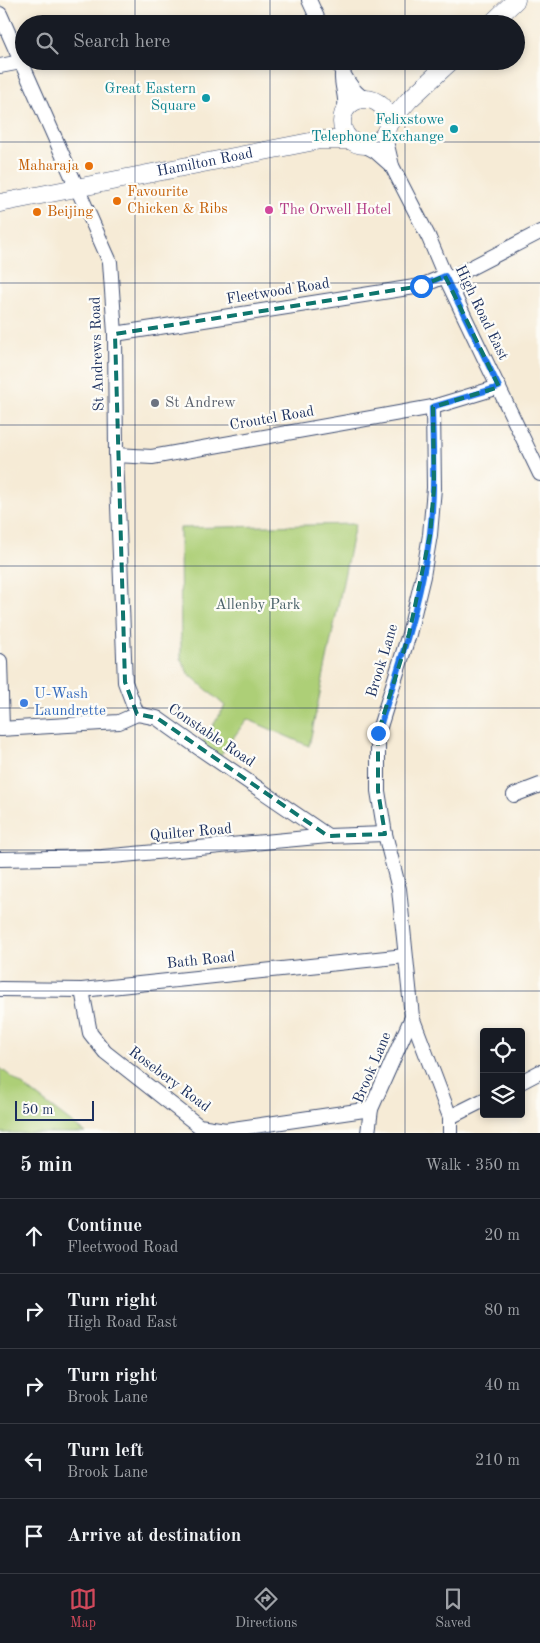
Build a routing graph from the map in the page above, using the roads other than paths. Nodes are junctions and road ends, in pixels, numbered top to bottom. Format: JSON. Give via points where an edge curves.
{"nodes":[{"id":1,"x":309,"y":0,"type":"edge"},
{"id":2,"x":516,"y":0,"type":"edge"},
{"id":3,"x":0,"y":14,"type":"edge"},
{"id":4,"x":316,"y":15,"type":"edge"},
{"id":5,"x":500,"y":15,"type":"edge"},
{"id":6,"x":15,"y":48,"type":"edge"},
{"id":7,"x":15,"y":63,"type":"edge"},
{"id":8,"x":0,"y":66,"type":"edge"},
{"id":9,"x":25,"y":70,"type":"edge"},
{"id":10,"x":340,"y":70,"type":"edge"},
{"id":11,"x":342,"y":70,"type":"edge"},
{"id":12,"x":441,"y":70,"type":"edge"},
{"id":13,"x":409,"y":100,"type":"junction"},
{"id":14,"x":371,"y":101,"type":"junction"},
{"id":15,"x":343,"y":114,"type":"junction"},
{"id":16,"x":387,"y":128,"type":"junction"},
{"id":17,"x":320,"y":140,"type":"junction"},
{"id":18,"x":357,"y":143,"type":"junction"},
{"id":19,"x":392,"y":166,"type":"junction"},
{"id":20,"x":78,"y":188,"type":"junction"},
{"id":21,"x":0,"y":203,"type":"edge"},
{"id":22,"x":540,"y":232,"type":"edge"},
{"id":23,"x":446,"y":278,"type":"junction"},
{"id":24,"x":115,"y":334,"type":"junction"},
{"id":25,"x":499,"y":387,"type":"junction"},
{"id":26,"x":432,"y":407,"type":"junction"},
{"id":27,"x":116,"y":455,"type":"junction"},
{"id":28,"x":540,"y":474,"type":"edge"},
{"id":29,"x":0,"y":661,"type":"edge"},
{"id":30,"x":137,"y":714,"type":"junction"},
{"id":31,"x":1,"y":729,"type":"edge"},
{"id":32,"x":540,"y":785,"type":"edge"},
{"id":33,"x":514,"y":795,"type":"dead end"},
{"id":34,"x":385,"y":834,"type":"junction"},
{"id":35,"x":328,"y":836,"type":"junction"},
{"id":36,"x":0,"y":859,"type":"edge"},
{"id":37,"x":405,"y":956,"type":"junction"},
{"id":38,"x":0,"y":989,"type":"edge"},
{"id":39,"x":82,"y":990,"type":"junction"},
{"id":40,"x":412,"y":1018,"type":"junction"},
{"id":41,"x":540,"y":1072,"type":"edge"},
{"id":42,"x":525,"y":1080,"type":"edge"},
{"id":43,"x":480,"y":1102,"type":"edge"},
{"id":44,"x":371,"y":1109,"type":"junction"},
{"id":45,"x":450,"y":1117,"type":"junction"},
{"id":46,"x":368,"y":1133,"type":"edge"},
{"id":47,"x":450,"y":1133,"type":"edge"}],
"edges":[{"from":1,"to":4,"type":"street"},
{"from":2,"to":5,"type":"main road"},
{"from":3,"to":6,"type":"street","name":"St Andrews Road"},
{"from":7,"to":8,"type":"street"},
{"from":9,"to":20,"type":"street","name":"St Andrews Road"},
{"from":10,"to":15,"type":"street","via":[[346,99]]},
{"from":11,"to":14,"type":"street","via":[[357,93]]},
{"from":12,"to":13,"type":"main road"},
{"from":13,"to":14,"type":"main road","via":[[389,104]]},
{"from":13,"to":16,"type":"main road"},
{"from":14,"to":15,"type":"main road","via":[[354,101]]},
{"from":14,"to":16,"type":"main road","via":[[387,113]]},
{"from":15,"to":17,"type":"main road"},
{"from":15,"to":18,"type":"main road","via":[[344,134]]},
{"from":16,"to":18,"type":"main road","via":[[378,141]]},
{"from":16,"to":19,"type":"street","name":"High Road East","via":[[386,141]]},
{"from":17,"to":18,"type":"main road","name":"Hamilton Road"},
{"from":17,"to":20,"type":"main road","name":"Hamilton Road"},
{"from":18,"to":19,"type":"street","name":"High Road East","via":[[375,151]]},
{"from":19,"to":23,"type":"street","name":"High Road East"},
{"from":20,"to":21,"type":"main road","name":"Hamilton Road"},
{"from":20,"to":24,"type":"street","name":"St Andrews Road","via":[[110,262]]},
{"from":22,"to":23,"type":"street","name":"Fleetwood Road"},
{"from":23,"to":24,"type":"street","name":"Fleetwood Road","via":[[421,286]]},
{"from":23,"to":25,"type":"street","name":"High Road East"},
{"from":24,"to":27,"type":"street","name":"St Andrews Road"},
{"from":25,"to":26,"type":"street"},
{"from":25,"to":28,"type":"street","name":"High Road East"},
{"from":26,"to":27,"type":"street","name":"Croutel Road","via":[[152,457]]},
{"from":26,"to":34,"type":"street","name":"Brook Lane","via":[[434,488],[430,535],[409,634],[378,733],[378,791]]},
{"from":27,"to":30,"type":"street","name":"St Andrews Road","via":[[125,682]]},
{"from":29,"to":31,"type":"street"},
{"from":30,"to":31,"type":"street","via":[[119,722]]},
{"from":30,"to":35,"type":"street","name":"Constable Road","via":[[157,718]]},
{"from":32,"to":33,"type":"street"},
{"from":34,"to":35,"type":"street","name":"Quilter Road"},
{"from":34,"to":37,"type":"street","name":"Brook Lane","via":[[400,889]]},
{"from":35,"to":36,"type":"street","name":"Quilter Road","via":[[102,858]]},
{"from":37,"to":39,"type":"street","name":"Bath Road"},
{"from":37,"to":40,"type":"street","name":"Brook Lane"},
{"from":38,"to":39,"type":"street","name":"Bath Road"},
{"from":39,"to":44,"type":"street","name":"Rosebery Road","via":[[90,1034],[105,1052],[199,1126],[226,1130]]},
{"from":40,"to":44,"type":"street","name":"Brook Lane"},
{"from":40,"to":45,"type":"street"},
{"from":41,"to":42,"type":"street"},
{"from":43,"to":45,"type":"street"},
{"from":44,"to":46,"type":"street","name":"Brook Lane"},
{"from":45,"to":47,"type":"street"}]}
